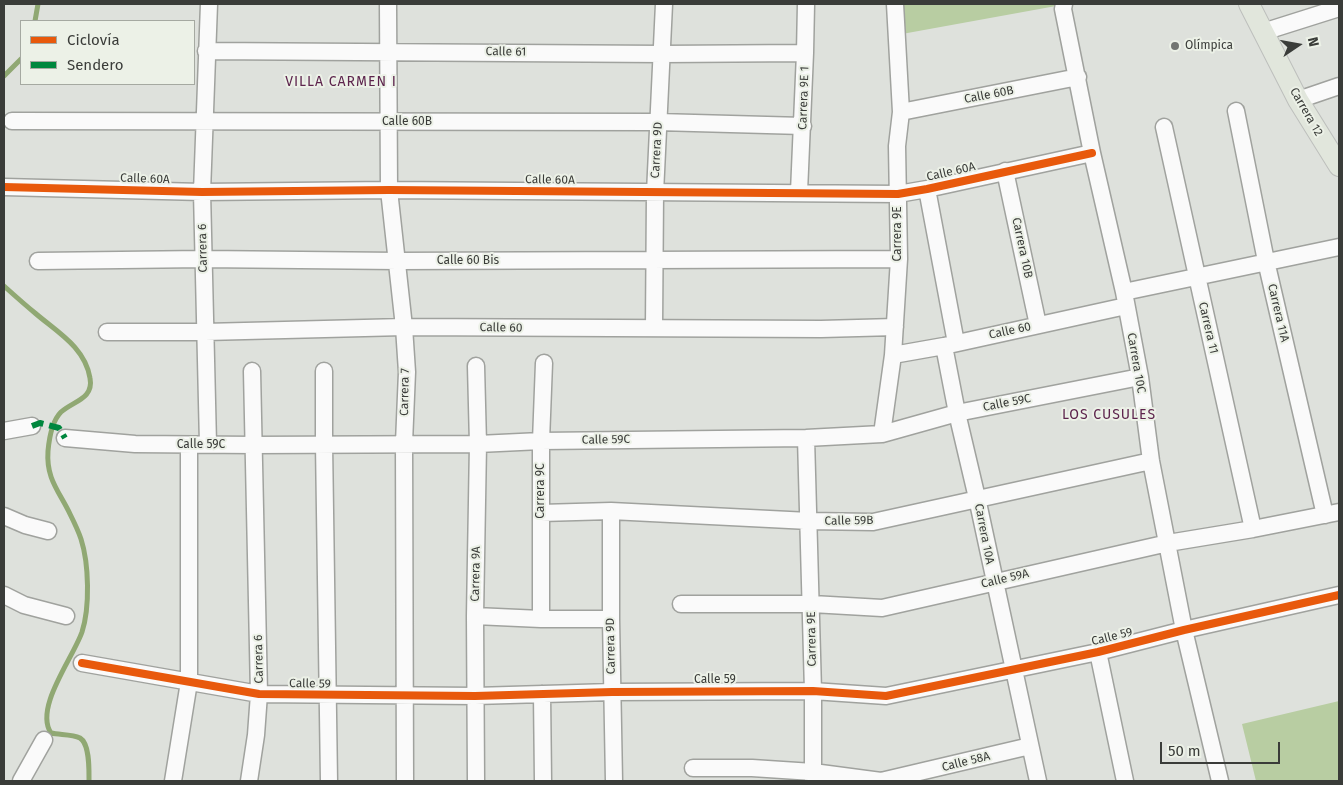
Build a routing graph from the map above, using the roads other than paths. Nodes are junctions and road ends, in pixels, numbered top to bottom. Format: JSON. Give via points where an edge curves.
{"nodes":[{"id":1,"x":209,"y":4,"type":"edge"},
{"id":2,"x":388,"y":4,"type":"edge"},
{"id":3,"x":664,"y":4,"type":"edge"},
{"id":4,"x":806,"y":4,"type":"edge"},
{"id":5,"x":895,"y":4,"type":"edge"},
{"id":6,"x":1064,"y":4,"type":"edge"},
{"id":7,"x":1249,"y":4,"type":"edge"},
{"id":8,"x":1339,"y":8,"type":"edge"},
{"id":9,"x":1263,"y":32,"type":"junction"},
{"id":10,"x":206,"y":51,"type":"junction"},
{"id":11,"x":388,"y":51,"type":"junction"},
{"id":12,"x":805,"y":53,"type":"junction"},
{"id":13,"x":663,"y":54,"type":"junction"},
{"id":14,"x":1078,"y":77,"type":"junction"},
{"id":15,"x":1339,"y":86,"type":"edge"},
{"id":16,"x":1298,"y":100,"type":"junction"},
{"id":17,"x":1236,"y":111,"type":"dead end"},
{"id":18,"x":901,"y":112,"type":"junction"},
{"id":19,"x":12,"y":121,"type":"dead end"},
{"id":20,"x":204,"y":121,"type":"junction"},
{"id":21,"x":390,"y":122,"type":"junction"},
{"id":22,"x":658,"y":122,"type":"junction"},
{"id":23,"x":803,"y":126,"type":"junction"},
{"id":24,"x":1164,"y":127,"type":"dead end"},
{"id":25,"x":1092,"y":153,"type":"junction"},
{"id":26,"x":1337,"y":160,"type":"edge"},
{"id":27,"x":1005,"y":171,"type":"junction"},
{"id":28,"x":4,"y":187,"type":"edge"},
{"id":29,"x":927,"y":189,"type":"junction"},
{"id":30,"x":389,"y":190,"type":"junction"},
{"id":31,"x":202,"y":192,"type":"junction"},
{"id":32,"x":655,"y":192,"type":"junction"},
{"id":33,"x":799,"y":192,"type":"junction"},
{"id":34,"x":898,"y":194,"type":"junction"},
{"id":35,"x":1339,"y":247,"type":"edge"},
{"id":36,"x":203,"y":258,"type":"junction"},
{"id":37,"x":899,"y":259,"type":"junction"},
{"id":38,"x":654,"y":260,"type":"junction"},
{"id":39,"x":38,"y":261,"type":"dead end"},
{"id":40,"x":398,"y":261,"type":"junction"},
{"id":41,"x":1266,"y":261,"type":"junction"},
{"id":42,"x":1197,"y":277,"type":"junction"},
{"id":43,"x":1125,"y":299,"type":"junction"},
{"id":44,"x":1038,"y":325,"type":"junction"},
{"id":45,"x":404,"y":327,"type":"junction"},
{"id":46,"x":654,"y":327,"type":"junction"},
{"id":47,"x":895,"y":327,"type":"junction"},
{"id":48,"x":107,"y":332,"type":"dead end"},
{"id":49,"x":205,"y":332,"type":"junction"},
{"id":50,"x":950,"y":344,"type":"junction"},
{"id":51,"x":893,"y":356,"type":"junction"},
{"id":52,"x":544,"y":363,"type":"dead end"},
{"id":53,"x":476,"y":366,"type":"dead end"},
{"id":54,"x":252,"y":371,"type":"dead end"},
{"id":55,"x":324,"y":371,"type":"dead end"},
{"id":56,"x":1140,"y":377,"type":"junction"},
{"id":57,"x":957,"y":414,"type":"junction"},
{"id":58,"x":32,"y":426,"type":"dead end"},
{"id":59,"x":4,"y":431,"type":"edge"},
{"id":60,"x":882,"y":434,"type":"junction"},
{"id":61,"x":65,"y":438,"type":"dead end"},
{"id":62,"x":806,"y":438,"type":"junction"},
{"id":63,"x":541,"y":441,"type":"junction"},
{"id":64,"x":404,"y":443,"type":"junction"},
{"id":65,"x":208,"y":444,"type":"junction"},
{"id":66,"x":324,"y":444,"type":"junction"},
{"id":67,"x":478,"y":444,"type":"junction"},
{"id":68,"x":189,"y":445,"type":"junction"},
{"id":69,"x":254,"y":445,"type":"junction"},
{"id":70,"x":1151,"y":461,"type":"junction"},
{"id":71,"x":977,"y":498,"type":"junction"},
{"id":72,"x":611,"y":511,"type":"junction"},
{"id":73,"x":541,"y":514,"type":"junction"},
{"id":74,"x":1332,"y":514,"type":"edge"},
{"id":75,"x":4,"y":516,"type":"edge"},
{"id":76,"x":809,"y":521,"type":"junction"},
{"id":77,"x":1253,"y":529,"type":"junction"},
{"id":78,"x":48,"y":531,"type":"dead end"},
{"id":79,"x":1168,"y":543,"type":"junction"},
{"id":80,"x":994,"y":582,"type":"junction"},
{"id":81,"x":4,"y":595,"type":"edge"},
{"id":82,"x":1339,"y":595,"type":"edge"},
{"id":83,"x":682,"y":604,"type":"dead end"},
{"id":84,"x":812,"y":604,"type":"junction"},
{"id":85,"x":66,"y":616,"type":"dead end"},
{"id":86,"x":475,"y":616,"type":"junction"},
{"id":87,"x":541,"y":619,"type":"junction"},
{"id":88,"x":611,"y":619,"type":"junction"},
{"id":89,"x":1184,"y":630,"type":"junction"},
{"id":90,"x":1098,"y":652,"type":"junction"},
{"id":91,"x":82,"y":663,"type":"dead end"},
{"id":92,"x":1014,"y":670,"type":"junction"},
{"id":93,"x":189,"y":682,"type":"junction"},
{"id":94,"x":813,"y":691,"type":"junction"},
{"id":95,"x":612,"y":692,"type":"junction"},
{"id":96,"x":259,"y":694,"type":"junction"},
{"id":97,"x":542,"y":694,"type":"junction"},
{"id":98,"x":327,"y":696,"type":"junction"},
{"id":99,"x":404,"y":696,"type":"junction"},
{"id":100,"x":475,"y":696,"type":"junction"},
{"id":101,"x":44,"y":740,"type":"dead end"},
{"id":102,"x":1030,"y":746,"type":"junction"},
{"id":103,"x":693,"y":768,"type":"dead end"},
{"id":104,"x":813,"y":777,"type":"edge"},
{"id":105,"x":21,"y":781,"type":"edge"},
{"id":106,"x":173,"y":781,"type":"edge"},
{"id":107,"x":249,"y":781,"type":"edge"},
{"id":108,"x":329,"y":781,"type":"edge"},
{"id":109,"x":405,"y":781,"type":"edge"},
{"id":110,"x":476,"y":781,"type":"edge"},
{"id":111,"x":543,"y":781,"type":"edge"},
{"id":112,"x":614,"y":781,"type":"edge"},
{"id":113,"x":1038,"y":781,"type":"edge"},
{"id":114,"x":1125,"y":781,"type":"edge"},
{"id":115,"x":1220,"y":781,"type":"edge"}],
"edges":[{"from":1,"to":10,"type":"street","name":"Carrera 6"},
{"from":2,"to":11,"type":"street","name":"Carrera 7"},
{"from":3,"to":13,"type":"street","name":"Carrera 9D"},
{"from":4,"to":12,"type":"street","name":"Carrera 9E 1"},
{"from":5,"to":18,"type":"street","name":"Carrera 9E"},
{"from":6,"to":14,"type":"street","name":"Carrera 10C"},
{"from":7,"to":9,"type":"main road","name":"Carrera 12"},
{"from":8,"to":9,"type":"street"},
{"from":9,"to":16,"type":"main road","name":"Carrera 12"},
{"from":10,"to":11,"type":"street","name":"Calle 61"},
{"from":10,"to":20,"type":"street","name":"Carrera 6"},
{"from":11,"to":13,"type":"street","name":"Calle 61"},
{"from":11,"to":21,"type":"street","name":"Carrera 7"},
{"from":12,"to":13,"type":"street","name":"Calle 61"},
{"from":12,"to":23,"type":"street","name":"Carrera 9E 1"},
{"from":13,"to":22,"type":"street","name":"Carrera 9D"},
{"from":14,"to":18,"type":"street","name":"Calle 60B"},
{"from":14,"to":25,"type":"street","name":"Carrera 10C"},
{"from":15,"to":16,"type":"street"},
{"from":16,"to":26,"type":"main road","name":"Carrera 12"},
{"from":17,"to":41,"type":"street","name":"Carrera 11A"},
{"from":18,"to":34,"type":"street","name":"Carrera 9E"},
{"from":19,"to":20,"type":"street","name":"Calle 60B"},
{"from":20,"to":21,"type":"street","name":"Calle 60B"},
{"from":20,"to":31,"type":"street","name":"Carrera 6"},
{"from":21,"to":22,"type":"street","name":"Calle 60B"},
{"from":21,"to":30,"type":"street","name":"Carrera 7"},
{"from":22,"to":23,"type":"street","name":"Calle 60B"},
{"from":22,"to":32,"type":"street","name":"Carrera 9D"},
{"from":23,"to":33,"type":"street","name":"Carrera 9E 1"},
{"from":24,"to":42,"type":"street","name":"Carrera 11"},
{"from":25,"to":27,"type":"street","name":"Calle 60A"},
{"from":25,"to":43,"type":"street","name":"Carrera 10C"},
{"from":27,"to":29,"type":"street","name":"Calle 60A"},
{"from":27,"to":44,"type":"street","name":"Carrera 10B"},
{"from":28,"to":31,"type":"street","name":"Calle 60A"},
{"from":29,"to":34,"type":"street","name":"Calle 60A"},
{"from":29,"to":50,"type":"street","name":"Carrera 10A"},
{"from":30,"to":31,"type":"street","name":"Calle 60A"},
{"from":30,"to":32,"type":"street","name":"Calle 60A"},
{"from":30,"to":40,"type":"street","name":"Carrera 7"},
{"from":31,"to":36,"type":"street","name":"Carrera 6"},
{"from":32,"to":33,"type":"street","name":"Calle 60A"},
{"from":32,"to":38,"type":"street","name":"Carrera 9D"},
{"from":33,"to":34,"type":"street","name":"Calle 60A"},
{"from":34,"to":37,"type":"street","name":"Carrera 9E"},
{"from":35,"to":41,"type":"street","name":"Calle 60"},
{"from":36,"to":39,"type":"street","name":"Calle 60 Bis"},
{"from":36,"to":40,"type":"street","name":"Calle 60 Bis"},
{"from":36,"to":49,"type":"street","name":"Carrera 6"},
{"from":37,"to":38,"type":"street","name":"Calle 60 Bis"},
{"from":37,"to":47,"type":"street","name":"Carrera 9E"},
{"from":38,"to":40,"type":"street","name":"Calle 60 Bis"},
{"from":38,"to":46,"type":"street","name":"Carrera 9D"},
{"from":40,"to":45,"type":"street","name":"Carrera 7"},
{"from":41,"to":42,"type":"street","name":"Calle 60"},
{"from":41,"to":74,"type":"street","name":"Carrera 11A"},
{"from":42,"to":43,"type":"street","name":"Calle 60"},
{"from":42,"to":77,"type":"street","name":"Carrera 11"},
{"from":43,"to":44,"type":"street","name":"Calle 60"},
{"from":43,"to":56,"type":"street","name":"Carrera 10C"},
{"from":44,"to":50,"type":"street","name":"Calle 60"},
{"from":45,"to":46,"type":"street","name":"Calle 60"},
{"from":45,"to":49,"type":"street","name":"Calle 60"},
{"from":45,"to":64,"type":"street","name":"Carrera 7"},
{"from":46,"to":47,"type":"street","name":"Calle 60"},
{"from":47,"to":51,"type":"street","name":"Carrera 9E"},
{"from":48,"to":49,"type":"street","name":"Calle 60"},
{"from":49,"to":65,"type":"street","name":"Carrera 6"},
{"from":50,"to":51,"type":"street","name":"Calle 60"},
{"from":50,"to":57,"type":"street","name":"Carrera 10A"},
{"from":51,"to":60,"type":"street","name":"Carrera 9E"},
{"from":52,"to":63,"type":"street","name":"Carrera 9C"},
{"from":53,"to":67,"type":"street","name":"Carrera 9A"},
{"from":54,"to":69,"type":"street","name":"Carrera 6"},
{"from":55,"to":66,"type":"street"},
{"from":56,"to":57,"type":"street","name":"Calle 59C"},
{"from":56,"to":70,"type":"street","name":"Carrera 10C"},
{"from":57,"to":60,"type":"street","name":"Calle 59C"},
{"from":57,"to":71,"type":"street","name":"Carrera 10A"},
{"from":58,"to":59,"type":"street"},
{"from":60,"to":62,"type":"street","name":"Calle 59C"},
{"from":61,"to":68,"type":"street","name":"Calle 59C"},
{"from":62,"to":63,"type":"street","name":"Calle 59C"},
{"from":62,"to":76,"type":"street","name":"Carrera 9E"},
{"from":63,"to":67,"type":"street","name":"Calle 59C"},
{"from":63,"to":73,"type":"street","name":"Carrera 9C"},
{"from":64,"to":66,"type":"street","name":"Calle 59C"},
{"from":64,"to":67,"type":"street","name":"Calle 59C"},
{"from":64,"to":99,"type":"street","name":"Carrera 7"},
{"from":65,"to":68,"type":"street","name":"Calle 59C"},
{"from":65,"to":69,"type":"street","name":"Calle 59C"},
{"from":66,"to":69,"type":"street","name":"Calle 59C"},
{"from":66,"to":98,"type":"street"},
{"from":67,"to":86,"type":"street","name":"Carrera 9A"},
{"from":68,"to":93,"type":"street"},
{"from":69,"to":96,"type":"street","name":"Carrera 6"},
{"from":70,"to":71,"type":"street","name":"Calle 59B"},
{"from":70,"to":79,"type":"street","name":"Carrera 10C"},
{"from":71,"to":76,"type":"street","name":"Calle 59B","via":[[873,522]]},
{"from":71,"to":80,"type":"street","name":"Carrera 10A"},
{"from":72,"to":73,"type":"street","name":"Calle 59B"},
{"from":72,"to":76,"type":"street","name":"Calle 59B"},
{"from":72,"to":88,"type":"street","name":"Carrera 9D"},
{"from":73,"to":87,"type":"street","name":"Carrera 9C"},
{"from":74,"to":77,"type":"street","name":"Calle 59A"},
{"from":75,"to":78,"type":"street"},
{"from":76,"to":84,"type":"street","name":"Carrera 9E"},
{"from":77,"to":79,"type":"street","name":"Calle 59A"},
{"from":79,"to":80,"type":"street","name":"Calle 59A"},
{"from":79,"to":89,"type":"street","name":"Carrera 10C"},
{"from":80,"to":84,"type":"street","name":"Calle 59A","via":[[882,608]]},
{"from":80,"to":92,"type":"street","name":"Carrera 10A"},
{"from":81,"to":85,"type":"street","via":[[24,605]]},
{"from":82,"to":89,"type":"street","name":"Calle 59"},
{"from":83,"to":84,"type":"street","name":"Calle 59A"},
{"from":84,"to":94,"type":"street","name":"Carrera 9E"},
{"from":86,"to":87,"type":"street"},
{"from":86,"to":100,"type":"street","name":"Carrera 9A"},
{"from":87,"to":88,"type":"street"},
{"from":88,"to":95,"type":"street","name":"Carrera 9D"},
{"from":89,"to":90,"type":"street","name":"Calle 59"},
{"from":89,"to":115,"type":"street","name":"Carrera 10C"},
{"from":90,"to":92,"type":"street","name":"Calle 59"},
{"from":90,"to":114,"type":"street"},
{"from":91,"to":93,"type":"street","name":"Calle 59"},
{"from":92,"to":94,"type":"street","name":"Calle 59","via":[[886,696]]},
{"from":92,"to":102,"type":"street","name":"Carrera 10A"},
{"from":93,"to":96,"type":"street","name":"Calle 59"},
{"from":93,"to":106,"type":"street"},
{"from":94,"to":95,"type":"street","name":"Calle 59"},
{"from":94,"to":104,"type":"street","name":"Carrera 9E"},
{"from":95,"to":97,"type":"street","name":"Calle 59"},
{"from":95,"to":112,"type":"street","name":"Carrera 9D"},
{"from":96,"to":98,"type":"street","name":"Calle 59"},
{"from":96,"to":107,"type":"street","name":"Carrera 6"},
{"from":97,"to":100,"type":"street","name":"Calle 59"},
{"from":97,"to":111,"type":"street"},
{"from":98,"to":99,"type":"street","name":"Calle 59"},
{"from":98,"to":108,"type":"street"},
{"from":99,"to":100,"type":"street","name":"Calle 59"},
{"from":99,"to":109,"type":"street","name":"Carrera 7"},
{"from":100,"to":110,"type":"street","name":"Carrera 9A"},
{"from":101,"to":105,"type":"street"},
{"from":102,"to":104,"type":"street","name":"Calle 58A","via":[[881,781]]},
{"from":102,"to":113,"type":"street","name":"Carrera 10A"},
{"from":103,"to":104,"type":"street","name":"Calle 58A","via":[[752,768]]}]}
